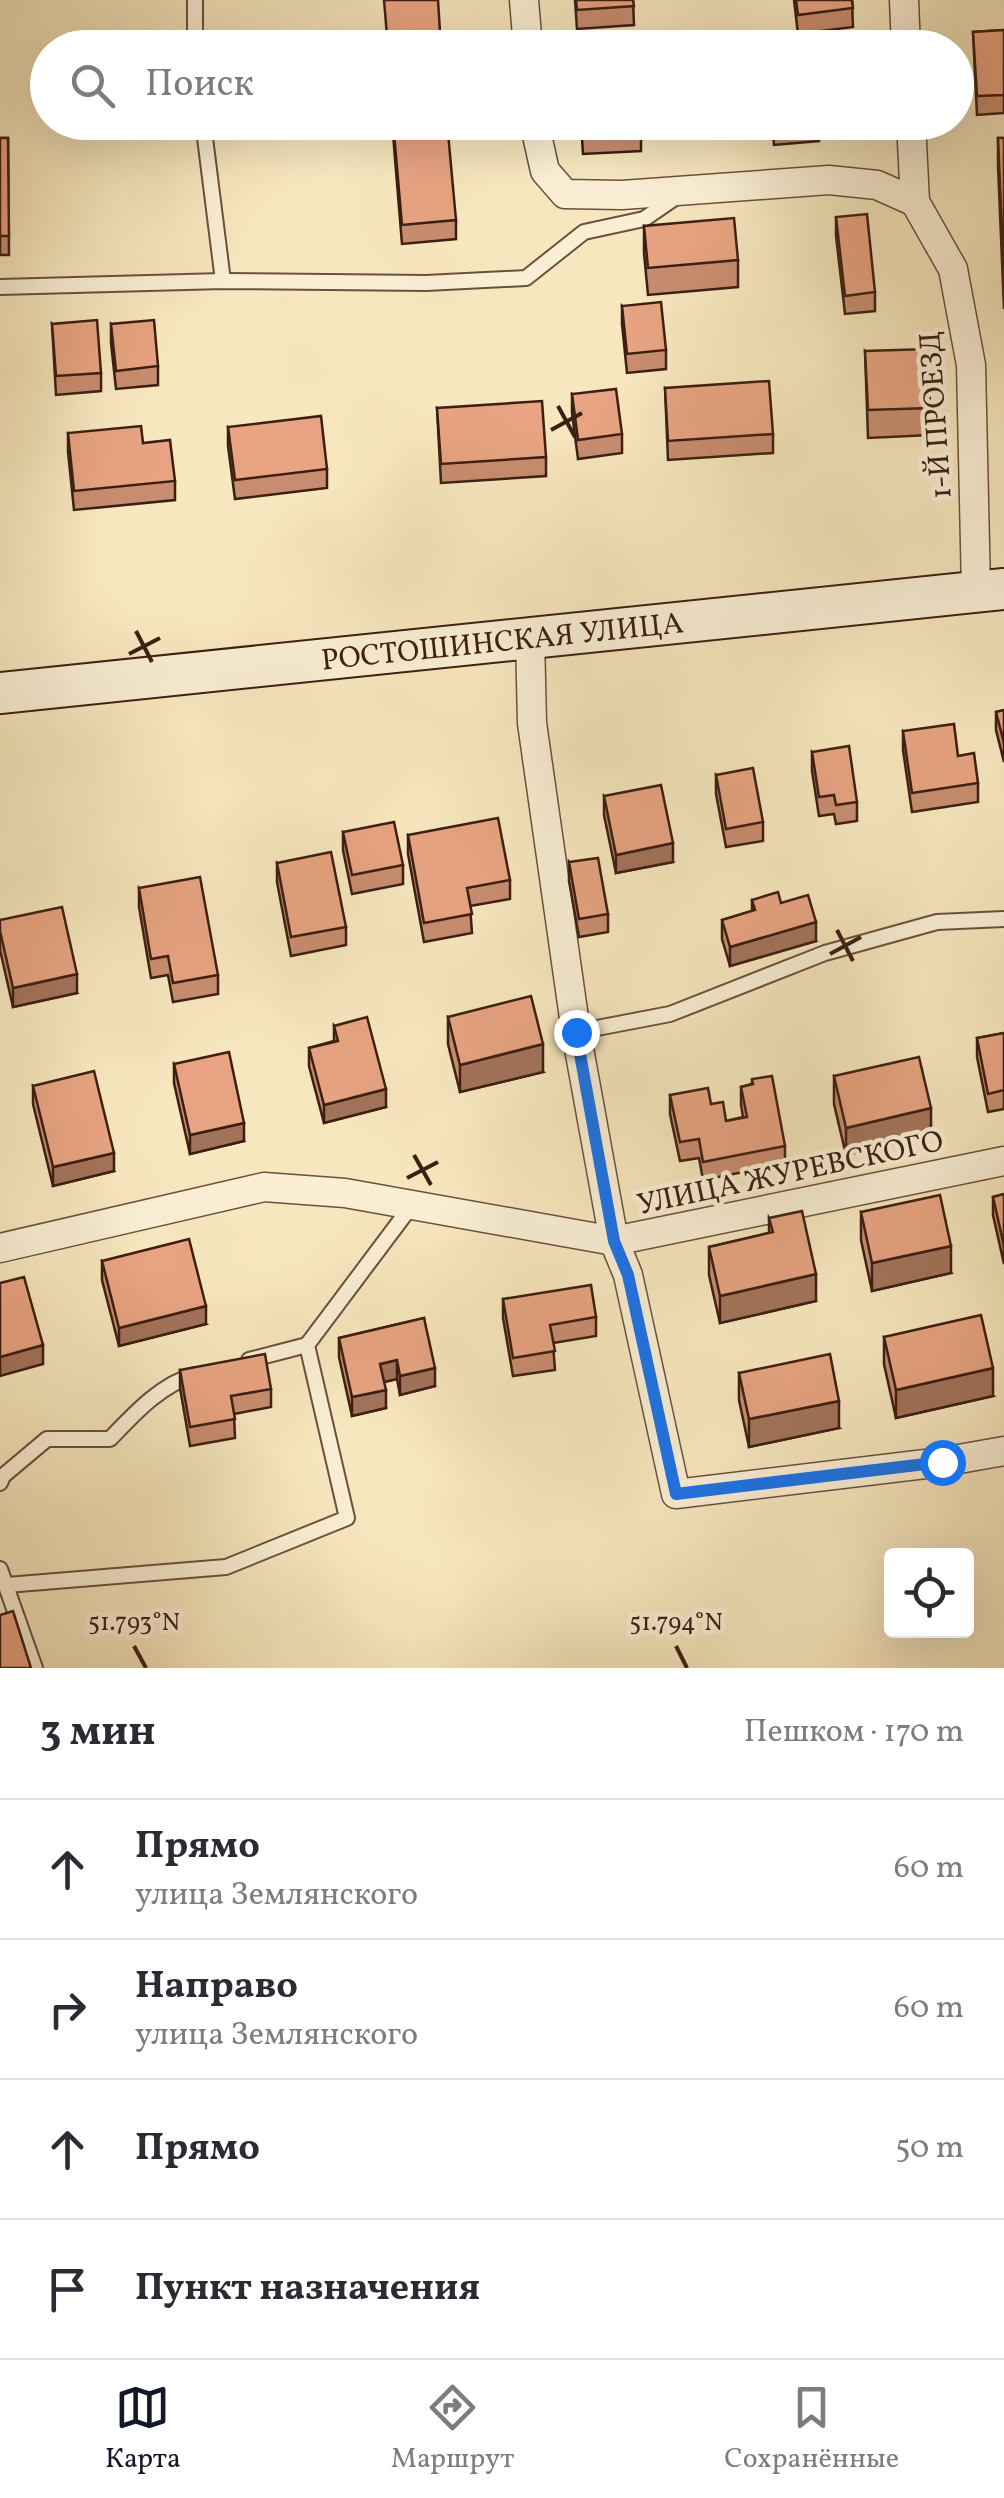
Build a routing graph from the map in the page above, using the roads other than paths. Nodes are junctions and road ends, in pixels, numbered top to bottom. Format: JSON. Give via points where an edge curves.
{"nodes":[{"id":1,"x":195,"y":0,"type":"edge"},
{"id":2,"x":524,"y":0,"type":"edge"},
{"id":3,"x":904,"y":0,"type":"edge"},
{"id":4,"x":195,"y":30,"type":"edge"},
{"id":5,"x":526,"y":30,"type":"edge"},
{"id":6,"x":905,"y":30,"type":"edge"},
{"id":7,"x":206,"y":140,"type":"edge"},
{"id":8,"x":538,"y":140,"type":"edge"},
{"id":9,"x":912,"y":140,"type":"edge"},
{"id":10,"x":688,"y":189,"type":"junction"},
{"id":11,"x":916,"y":202,"type":"junction"},
{"id":12,"x":223,"y":281,"type":"junction"},
{"id":13,"x":0,"y":288,"type":"edge"},
{"id":14,"x":990,"y":590,"type":"edge"},
{"id":15,"x":530,"y":638,"type":"junction"},
{"id":16,"x":0,"y":693,"type":"edge"},
{"id":17,"x":1004,"y":919,"type":"edge"},
{"id":18,"x":576,"y":1032,"type":"junction"},
{"id":19,"x":1004,"y":1161,"type":"edge"},
{"id":20,"x":412,"y":1204,"type":"junction"},
{"id":21,"x":614,"y":1241,"type":"junction"},
{"id":22,"x":0,"y":1248,"type":"edge"},
{"id":23,"x":307,"y":1345,"type":"junction"},
{"id":24,"x":236,"y":1364,"type":"edge"},
{"id":25,"x":218,"y":1368,"type":"edge"},
{"id":26,"x":1004,"y":1451,"type":"edge"},
{"id":27,"x":0,"y":1483,"type":"edge"},
{"id":28,"x":0,"y":1569,"type":"edge"},
{"id":29,"x":7,"y":1585,"type":"junction"},
{"id":30,"x":35,"y":1668,"type":"edge"}],
"edges":[{"from":1,"to":4,"type":"lane"},
{"from":2,"to":5,"type":"street"},
{"from":3,"to":6,"type":"street"},
{"from":7,"to":12,"type":"lane"},
{"from":8,"to":10,"type":"street","via":[[545,171],[564,194]]},
{"from":9,"to":11,"type":"street"},
{"from":10,"to":11,"type":"street","via":[[830,180],[877,185]]},
{"from":10,"to":12,"type":"lane","via":[[644,219],[584,232],[526,278]]},
{"from":11,"to":14,"type":"street","name":"1-Й ПРОЕЗД","via":[[953,269],[971,366]]},
{"from":12,"to":13,"type":"lane"},
{"from":14,"to":15,"type":"main road","name":"РОСТОШИНСКАЯ УЛИЦА"},
{"from":15,"to":16,"type":"main road","name":"РОСТОШИНСКАЯ УЛИЦА"},
{"from":15,"to":18,"type":"street","via":[[532,723]]},
{"from":17,"to":18,"type":"lane","via":[[937,922],[825,953],[670,1014]]},
{"from":18,"to":21,"type":"street"},
{"from":19,"to":21,"type":"street","name":"УЛИЦА ЖУРЕВСКОГО"},
{"from":20,"to":21,"type":"street","name":"УЛИЦА ЖУРЕВСКОГО"},
{"from":20,"to":22,"type":"street","name":"УЛИЦА ЖУРЕВСКОГО","via":[[264,1187]]},
{"from":20,"to":23,"type":"lane"},
{"from":21,"to":26,"type":"street","via":[[628,1275],[676,1494]]},
{"from":23,"to":24,"type":"lane"},
{"from":23,"to":29,"type":"lane","via":[[347,1518],[226,1566]]},
{"from":25,"to":27,"type":"lane","via":[[183,1378],[110,1439],[48,1440]]},
{"from":28,"to":29,"type":"lane"},
{"from":29,"to":30,"type":"lane"}]}
